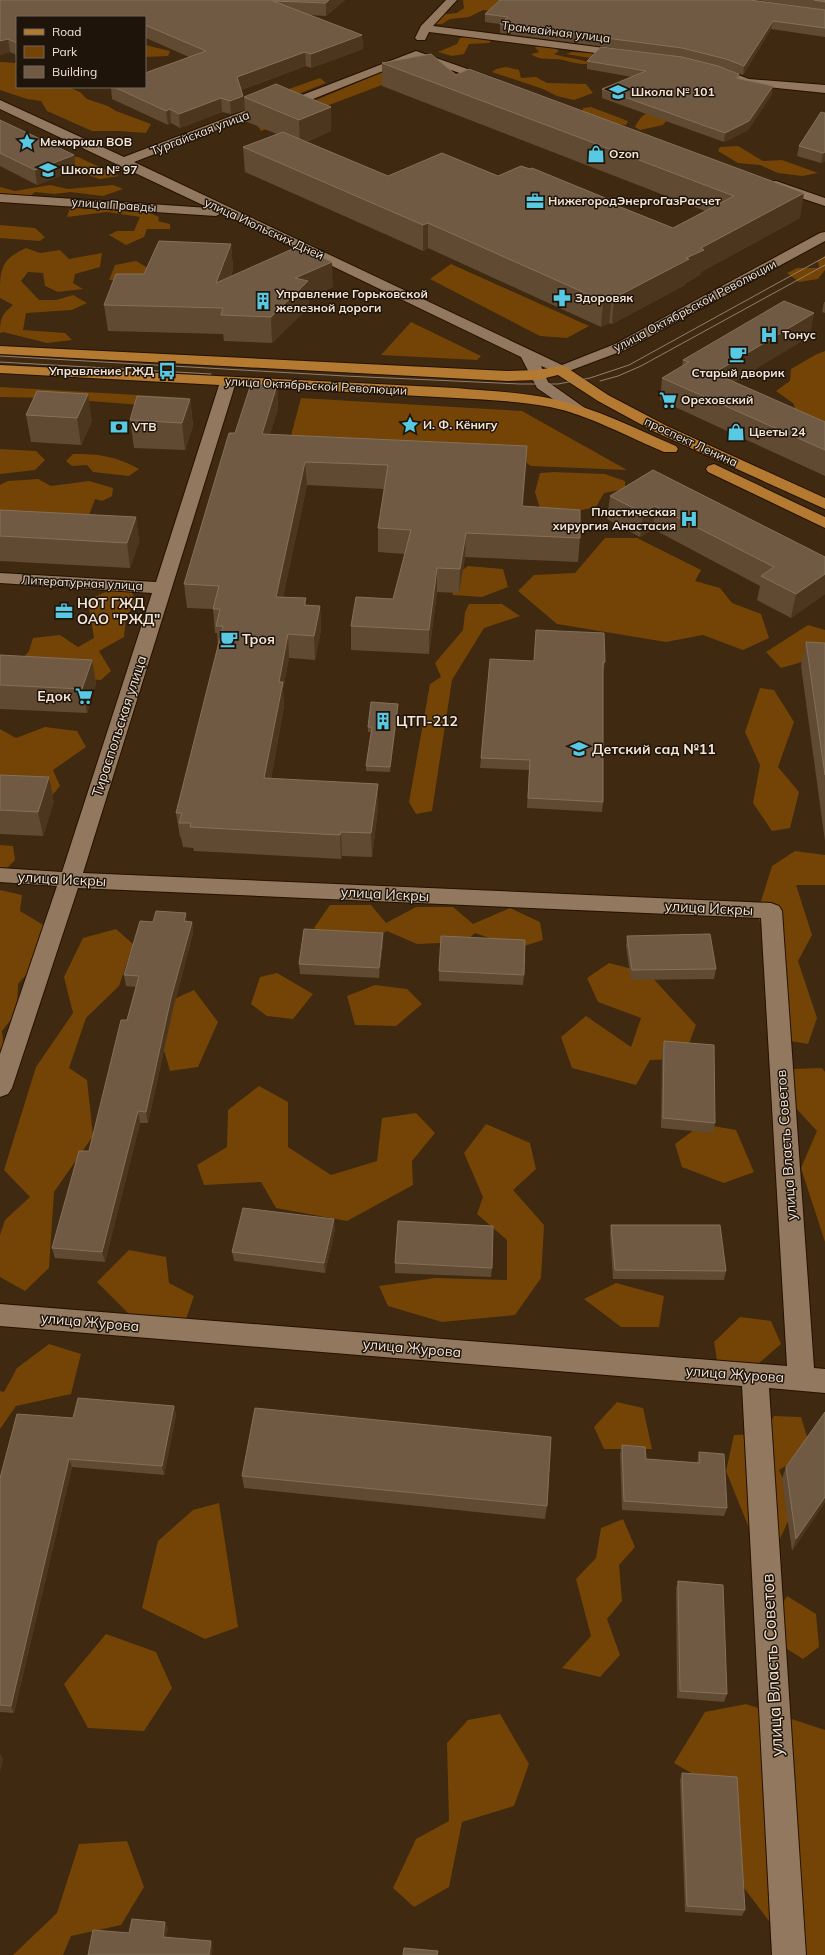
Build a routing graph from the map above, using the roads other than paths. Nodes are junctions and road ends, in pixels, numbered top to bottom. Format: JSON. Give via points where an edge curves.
{"nodes":[{"id":1,"x":452,"y":0,"type":"edge"},
{"id":2,"x":425,"y":28,"type":"junction"},
{"id":3,"x":416,"y":54,"type":"junction"},
{"id":4,"x":643,"y":56,"type":"edge"},
{"id":5,"x":701,"y":66,"type":"edge"},
{"id":6,"x":506,"y":86,"type":"edge"},
{"id":7,"x":825,"y":89,"type":"edge"},
{"id":8,"x":0,"y":104,"type":"edge"},
{"id":9,"x":123,"y":162,"type":"junction"},
{"id":10,"x":764,"y":180,"type":"edge"},
{"id":11,"x":0,"y":198,"type":"edge"},
{"id":12,"x":825,"y":202,"type":"edge"},
{"id":13,"x":227,"y":212,"type":"junction"},
{"id":14,"x":825,"y":236,"type":"edge"},
{"id":15,"x":0,"y":350,"type":"edge"},
{"id":16,"x":78,"y":353,"type":"junction"},
{"id":17,"x":528,"y":355,"type":"junction"},
{"id":18,"x":234,"y":363,"type":"junction"},
{"id":19,"x":348,"y":368,"type":"junction"},
{"id":20,"x":0,"y":369,"type":"edge"},
{"id":21,"x":562,"y":370,"type":"junction"},
{"id":22,"x":69,"y":373,"type":"junction"},
{"id":23,"x":537,"y":375,"type":"junction"},
{"id":24,"x":228,"y":382,"type":"junction"},
{"id":25,"x":343,"y":388,"type":"junction"},
{"id":26,"x":580,"y":411,"type":"junction"},
{"id":27,"x":825,"y":504,"type":"edge"},
{"id":28,"x":825,"y":523,"type":"edge"},
{"id":29,"x":0,"y":578,"type":"edge"},
{"id":30,"x":163,"y":588,"type":"junction"},
{"id":31,"x":0,"y":875,"type":"edge"},
{"id":32,"x":70,"y":880,"type":"junction"},
{"id":33,"x":771,"y":911,"type":"joint"},
{"id":34,"x":0,"y":1088,"type":"edge"},
{"id":35,"x":0,"y":1315,"type":"edge"},
{"id":36,"x":755,"y":1376,"type":"junction"},
{"id":37,"x":813,"y":1380,"type":"edge"},
{"id":38,"x":789,"y":1955,"type":"edge"}],
"edges":[{"from":1,"to":2,"type":"street"},
{"from":2,"to":3,"type":"street"},
{"from":2,"to":4,"type":"street","name":"Трамвайная улица"},
{"from":3,"to":6,"type":"street"},
{"from":3,"to":9,"type":"street","name":"Тургайская улица","via":[[299,100],[277,103]]},
{"from":5,"to":7,"type":"street","via":[[721,70],[746,82]]},
{"from":8,"to":9,"type":"street","name":"улица Июльских Дней"},
{"from":9,"to":13,"type":"street","name":"улица Июльских Дней"},
{"from":10,"to":12,"type":"street"},
{"from":11,"to":13,"type":"street","name":"улица Правды"},
{"from":13,"to":17,"type":"street","name":"улица Июльских Дней"},
{"from":14,"to":21,"type":"street","name":"улица Октябрьской Революции","via":[[620,347]]},
{"from":15,"to":16,"type":"main road","name":"улица Октябрьской Революции"},
{"from":16,"to":18,"type":"main road","name":"улица Октябрьской Революции"},
{"from":16,"to":22,"type":"main road"},
{"from":17,"to":21,"type":"street","name":"улица Июльских Дней"},
{"from":17,"to":23,"type":"street"},
{"from":18,"to":19,"type":"main road","name":"улица Октябрьской Революции"},
{"from":18,"to":24,"type":"main road","name":"Тираспольская улица"},
{"from":19,"to":23,"type":"main road","name":"улица Октябрьской Революции","via":[[507,376]]},
{"from":19,"to":25,"type":"main road"},
{"from":20,"to":22,"type":"main road","name":"улица Октябрьской Революции"},
{"from":21,"to":23,"type":"main road","name":"улица Октябрьской Революции"},
{"from":21,"to":26,"type":"street","via":[[559,389]]},
{"from":21,"to":27,"type":"main road","name":"проспект Ленина","via":[[603,398],[661,429]]},
{"from":22,"to":24,"type":"main road","name":"улица Октябрьской Революции"},
{"from":23,"to":26,"type":"street","via":[[548,390]]},
{"from":24,"to":25,"type":"main road","name":"улица Октябрьской Революции"},
{"from":24,"to":30,"type":"street","name":"Тираспольская улица"},
{"from":25,"to":26,"type":"main road","name":"улица Октябрьской Революции","via":[[516,398],[552,403]]},
{"from":26,"to":28,"type":"main road","name":"проспект Ленина","via":[[646,438]]},
{"from":29,"to":30,"type":"street","name":"Литературная улица"},
{"from":30,"to":32,"type":"street","name":"Тираспольская улица"},
{"from":31,"to":32,"type":"street","name":"улица Искры"},
{"from":32,"to":33,"type":"street","name":"улица Искры"},
{"from":32,"to":34,"type":"street","name":"Тираспольская улица"},
{"from":33,"to":37,"type":"street","name":"улица Власть Советов"},
{"from":35,"to":36,"type":"street","name":"улица Журова"},
{"from":36,"to":37,"type":"street","name":"улица Журова"},
{"from":36,"to":38,"type":"street","name":"улица Власть Советов"}]}
